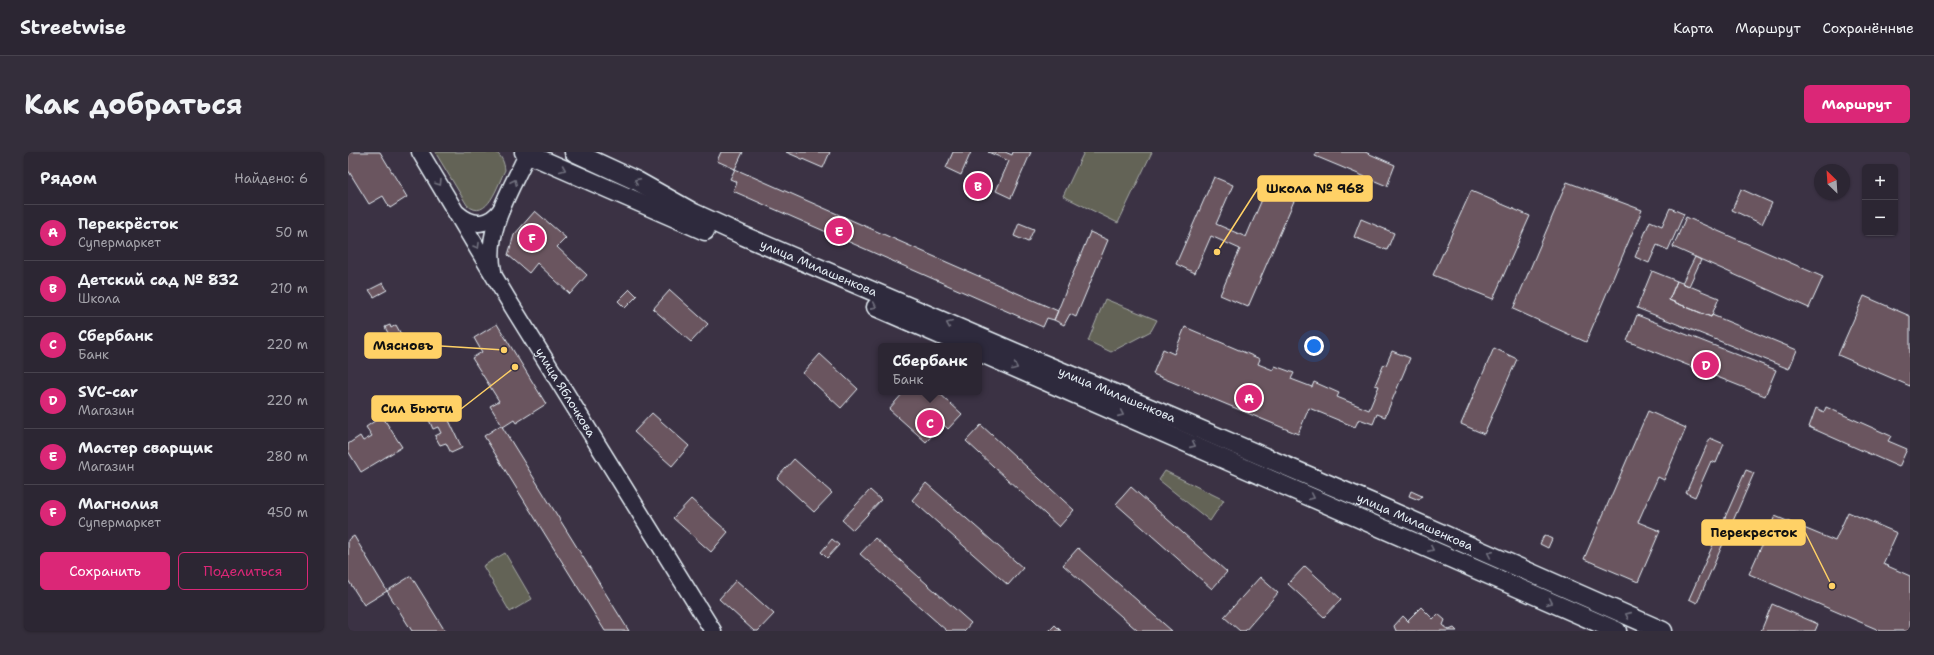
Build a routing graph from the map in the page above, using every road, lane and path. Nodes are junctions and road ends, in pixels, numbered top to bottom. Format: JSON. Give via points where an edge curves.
{"nodes":[{"id":1,"x":420,"y":152,"type":"edge"},
{"id":2,"x":527,"y":152,"type":"edge"},
{"id":3,"x":574,"y":152,"type":"edge"},
{"id":4,"x":501,"y":210,"type":"junction"},
{"id":5,"x":458,"y":214,"type":"junction"},
{"id":6,"x":495,"y":278,"type":"junction"},
{"id":7,"x":959,"y":343,"type":"edge"},
{"id":8,"x":982,"y":353,"type":"edge"},
{"id":9,"x":713,"y":631,"type":"edge"},
{"id":10,"x":1617,"y":631,"type":"edge"},
{"id":11,"x":1663,"y":631,"type":"edge"}],
"edges":[{"from":1,"to":5,"type":"street","name":"улица Яблочкова","one_way":true},
{"from":4,"to":2,"type":"street","one_way":true},
{"from":2,"to":7,"type":"main road","name":"улица Милашенкова","one_way":true},
{"from":11,"to":3,"type":"main road","name":"улица Милашенкова","one_way":true,"via":[[1372,503],[744,236]]},
{"from":4,"to":5,"type":"street","via":[[496,217],[481,224],[465,220]]},
{"from":4,"to":6,"type":"street","via":[[491,241],[491,260]]},
{"from":5,"to":6,"type":"street","name":"улица Яблочкова","one_way":true},
{"from":6,"to":9,"type":"street","name":"улица Яблочкова"},
{"from":8,"to":10,"type":"main road","name":"улица Милашенкова","one_way":true}]}
